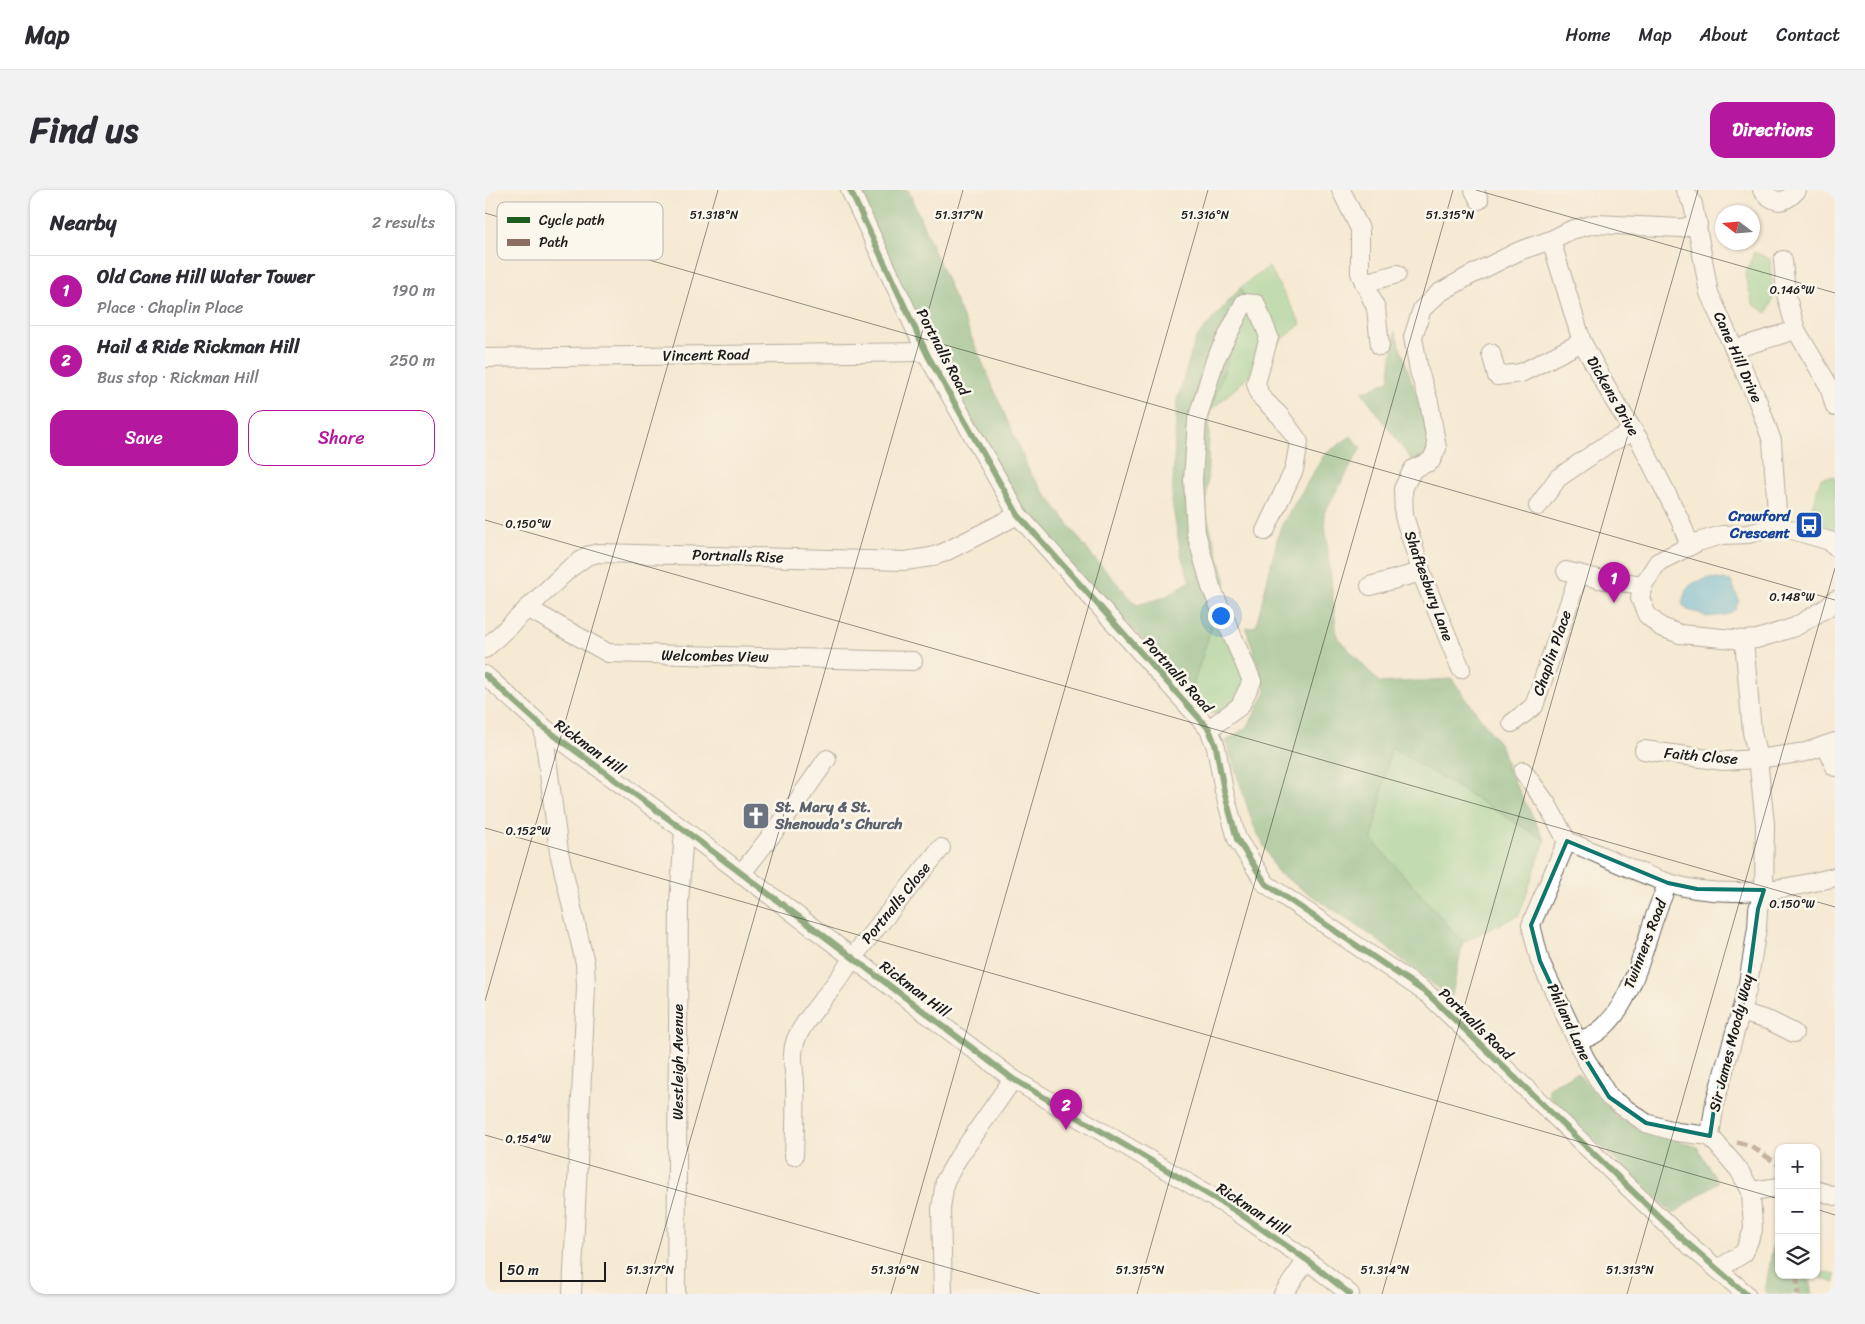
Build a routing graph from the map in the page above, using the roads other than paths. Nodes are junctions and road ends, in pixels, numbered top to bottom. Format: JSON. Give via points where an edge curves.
{"nodes":[{"id":1,"x":850,"y":190,"type":"edge"},
{"id":2,"x":1341,"y":190,"type":"edge"},
{"id":3,"x":1685,"y":190,"type":"edge"},
{"id":4,"x":1762,"y":190,"type":"edge"},
{"id":5,"x":1797,"y":190,"type":"edge"},
{"id":6,"x":1698,"y":224,"type":"junction"},
{"id":7,"x":1551,"y":240,"type":"junction"},
{"id":8,"x":1783,"y":260,"type":"dead end"},
{"id":9,"x":1397,"y":274,"type":"dead end"},
{"id":10,"x":1364,"y":283,"type":"junction"},
{"id":11,"x":1796,"y":330,"type":"junction"},
{"id":12,"x":1582,"y":342,"type":"junction"},
{"id":13,"x":1380,"y":346,"type":"dead end"},
{"id":14,"x":1734,"y":349,"type":"junction"},
{"id":15,"x":927,"y":352,"type":"junction"},
{"id":16,"x":1491,"y":353,"type":"dead end"},
{"id":17,"x":485,"y":358,"type":"edge"},
{"id":18,"x":1835,"y":408,"type":"edge"},
{"id":19,"x":1633,"y":432,"type":"junction"},
{"id":20,"x":1538,"y":506,"type":"dead end"},
{"id":21,"x":1018,"y":515,"type":"junction"},
{"id":22,"x":1778,"y":526,"type":"junction"},
{"id":23,"x":1265,"y":531,"type":"dead end"},
{"id":24,"x":1690,"y":546,"type":"junction"},
{"id":25,"x":1835,"y":547,"type":"edge"},
{"id":26,"x":1421,"y":572,"type":"junction"},
{"id":27,"x":1643,"y":585,"type":"junction"},
{"id":28,"x":1371,"y":586,"type":"dead end"},
{"id":29,"x":1835,"y":600,"type":"edge"},
{"id":30,"x":527,"y":608,"type":"junction"},
{"id":31,"x":1744,"y":640,"type":"junction"},
{"id":32,"x":485,"y":645,"type":"edge"},
{"id":33,"x":913,"y":660,"type":"dead end"},
{"id":34,"x":1461,"y":669,"type":"dead end"},
{"id":35,"x":485,"y":675,"type":"edge"},
{"id":36,"x":1512,"y":723,"type":"dead end"},
{"id":37,"x":543,"y":727,"type":"junction"},
{"id":38,"x":1209,"y":729,"type":"junction"},
{"id":39,"x":1831,"y":743,"type":"edge"},
{"id":40,"x":1644,"y":750,"type":"dead end"},
{"id":41,"x":827,"y":758,"type":"dead end"},
{"id":42,"x":1759,"y":759,"type":"junction"},
{"id":43,"x":1835,"y":766,"type":"edge"},
{"id":44,"x":1523,"y":771,"type":"dead end"},
{"id":45,"x":683,"y":830,"type":"junction"},
{"id":46,"x":1567,"y":841,"type":"junction"},
{"id":47,"x":941,"y":848,"type":"dead end"},
{"id":48,"x":741,"y":874,"type":"junction"},
{"id":49,"x":1835,"y":877,"type":"edge"},
{"id":50,"x":1668,"y":883,"type":"junction"},
{"id":51,"x":1764,"y":890,"type":"junction"},
{"id":52,"x":852,"y":958,"type":"junction"},
{"id":53,"x":1741,"y":1012,"type":"junction"},
{"id":54,"x":1794,"y":1033,"type":"dead end"},
{"id":55,"x":1577,"y":1040,"type":"junction"},
{"id":56,"x":1013,"y":1079,"type":"junction"},
{"id":57,"x":1710,"y":1136,"type":"junction"},
{"id":58,"x":794,"y":1156,"type":"dead end"},
{"id":59,"x":1775,"y":1187,"type":"edge"},
{"id":60,"x":1751,"y":1191,"type":"junction"},
{"id":61,"x":1820,"y":1191,"type":"edge"},
{"id":62,"x":1835,"y":1196,"type":"edge"},
{"id":63,"x":1307,"y":1260,"type":"junction"},
{"id":64,"x":1718,"y":1269,"type":"junction"},
{"id":65,"x":572,"y":1294,"type":"edge"},
{"id":66,"x":676,"y":1294,"type":"edge"},
{"id":67,"x":943,"y":1294,"type":"edge"},
{"id":68,"x":1283,"y":1294,"type":"edge"},
{"id":69,"x":1349,"y":1294,"type":"edge"},
{"id":70,"x":1746,"y":1294,"type":"edge"}],
"edges":[{"from":1,"to":15,"type":"street","name":"Portnalls Road"},
{"from":2,"to":10,"type":"street","via":[[1360,229],[1360,273]]},
{"from":3,"to":6,"type":"street","name":"Cane Hill Drive"},
{"from":4,"to":5,"type":"street","via":[[1780,201]]},
{"from":6,"to":7,"type":"street","name":"Shaftesbury Lane","via":[[1681,228],[1595,224],[1571,230]]},
{"from":6,"to":14,"type":"street","name":"Cane Hill Drive","via":[[1709,293]]},
{"from":7,"to":12,"type":"street","name":"Dickens Drive"},
{"from":7,"to":26,"type":"street","name":"Shaftesbury Lane","via":[[1519,251],[1446,288],[1422,309],[1413,337],[1437,448],[1431,460],[1413,469],[1403,489],[1404,516]]},
{"from":8,"to":11,"type":"street","via":[[1786,294]]},
{"from":9,"to":10,"type":"street"},
{"from":10,"to":13,"type":"street","via":[[1376,308]]},
{"from":11,"to":14,"type":"street"},
{"from":11,"to":18,"type":"street","via":[[1829,386]]},
{"from":12,"to":16,"type":"street","via":[[1521,373],[1497,376]]},
{"from":12,"to":19,"type":"street","name":"Dickens Drive"},
{"from":14,"to":22,"type":"street","name":"Cane Hill Drive","via":[[1772,441]]},
{"from":15,"to":17,"type":"street","name":"Vincent Road"},
{"from":15,"to":21,"type":"street","name":"Portnalls Road"},
{"from":19,"to":20,"type":"street","via":[[1609,443],[1558,478]]},
{"from":19,"to":24,"type":"street","name":"Dickens Drive","via":[[1673,505]]},
{"from":21,"to":30,"type":"street","name":"Portnalls Rise","via":[[943,553],[905,561],[587,556]]},
{"from":21,"to":38,"type":"street","name":"Portnalls Road"},
{"from":22,"to":24,"type":"street","via":[[1748,534],[1722,535]]},
{"from":22,"to":25,"type":"street","via":[[1830,541]]},
{"from":23,"to":38,"type":"street","via":[[1294,470],[1299,442],[1260,396],[1256,383],[1269,337],[1256,304],[1244,303],[1215,360],[1197,420],[1193,480],[1196,533],[1211,587],[1252,681],[1240,706]]},
{"from":24,"to":27,"type":"street","via":[[1658,562]]},
{"from":26,"to":28,"type":"street"},
{"from":26,"to":34,"type":"street","name":"Shaftesbury Lane"},
{"from":27,"to":31,"type":"street","via":[[1640,598],[1647,615],[1661,627],[1680,634]]},
{"from":27,"to":36,"type":"street","name":"Chaplin Place","via":[[1573,573],[1534,706]]},
{"from":29,"to":31,"type":"street","via":[[1795,627]]},
{"from":30,"to":32,"type":"street","name":"Portnalls Rise"},
{"from":30,"to":33,"type":"street","name":"Welcombes View","via":[[608,653]]},
{"from":31,"to":42,"type":"street","name":"Sir James Moody Way","via":[[1752,732]]},
{"from":35,"to":37,"type":"street","name":"Rickman Hill"},
{"from":37,"to":45,"type":"street","name":"Rickman Hill"},
{"from":37,"to":65,"type":"street","via":[[559,852],[585,963],[587,987]]},
{"from":38,"to":64,"type":"street","name":"Portnalls Road","via":[[1237,839],[1266,884],[1428,994],[1679,1236]]},
{"from":39,"to":42,"type":"street","name":"Faith Close","via":[[1806,752]]},
{"from":39,"to":43,"type":"street"},
{"from":40,"to":42,"type":"street","name":"Faith Close","via":[[1723,761]]},
{"from":41,"to":48,"type":"street"},
{"from":42,"to":51,"type":"street","name":"Sir James Moody Way","via":[[1765,824]]},
{"from":44,"to":46,"type":"street","via":[[1547,804]]},
{"from":45,"to":48,"type":"street","name":"Rickman Hill"},
{"from":45,"to":66,"type":"street","name":"Westleigh Avenue","via":[[679,902]]},
{"from":46,"to":50,"type":"street"},
{"from":46,"to":55,"type":"street","name":"Philand Lane","via":[[1531,925],[1540,961]]},
{"from":47,"to":52,"type":"street","name":"Portnalls Close"},
{"from":48,"to":52,"type":"street","name":"Rickman Hill"},
{"from":49,"to":51,"type":"street"},
{"from":50,"to":51,"type":"street","via":[[1726,892]]},
{"from":50,"to":55,"type":"street","name":"Twinners Road","via":[[1639,968],[1624,1000],[1609,1021],[1592,1036]]},
{"from":51,"to":53,"type":"street","name":"Sir James Moody Way"},
{"from":52,"to":56,"type":"street","name":"Rickman Hill"},
{"from":52,"to":58,"type":"street","name":"Portnalls Close","via":[[805,1023],[793,1050]]},
{"from":53,"to":54,"type":"street"},
{"from":53,"to":57,"type":"street","name":"Sir James Moody Way","via":[[1715,1102]]},
{"from":55,"to":57,"type":"street","name":"Philand Lane","via":[[1609,1097],[1646,1124]]},
{"from":56,"to":63,"type":"street","name":"Rickman Hill","via":[[1236,1211]]},
{"from":56,"to":67,"type":"street","via":[[945,1181],[941,1209]]},
{"from":57,"to":60,"type":"street","via":[[1739,1170]]},
{"from":59,"to":60,"type":"street"},
{"from":60,"to":64,"type":"street","via":[[1753,1230],[1744,1253]]},
{"from":61,"to":62,"type":"street"},
{"from":63,"to":68,"type":"street"},
{"from":63,"to":69,"type":"street","name":"Rickman Hill"},
{"from":64,"to":70,"type":"street","name":"Portnalls Road"}]}
